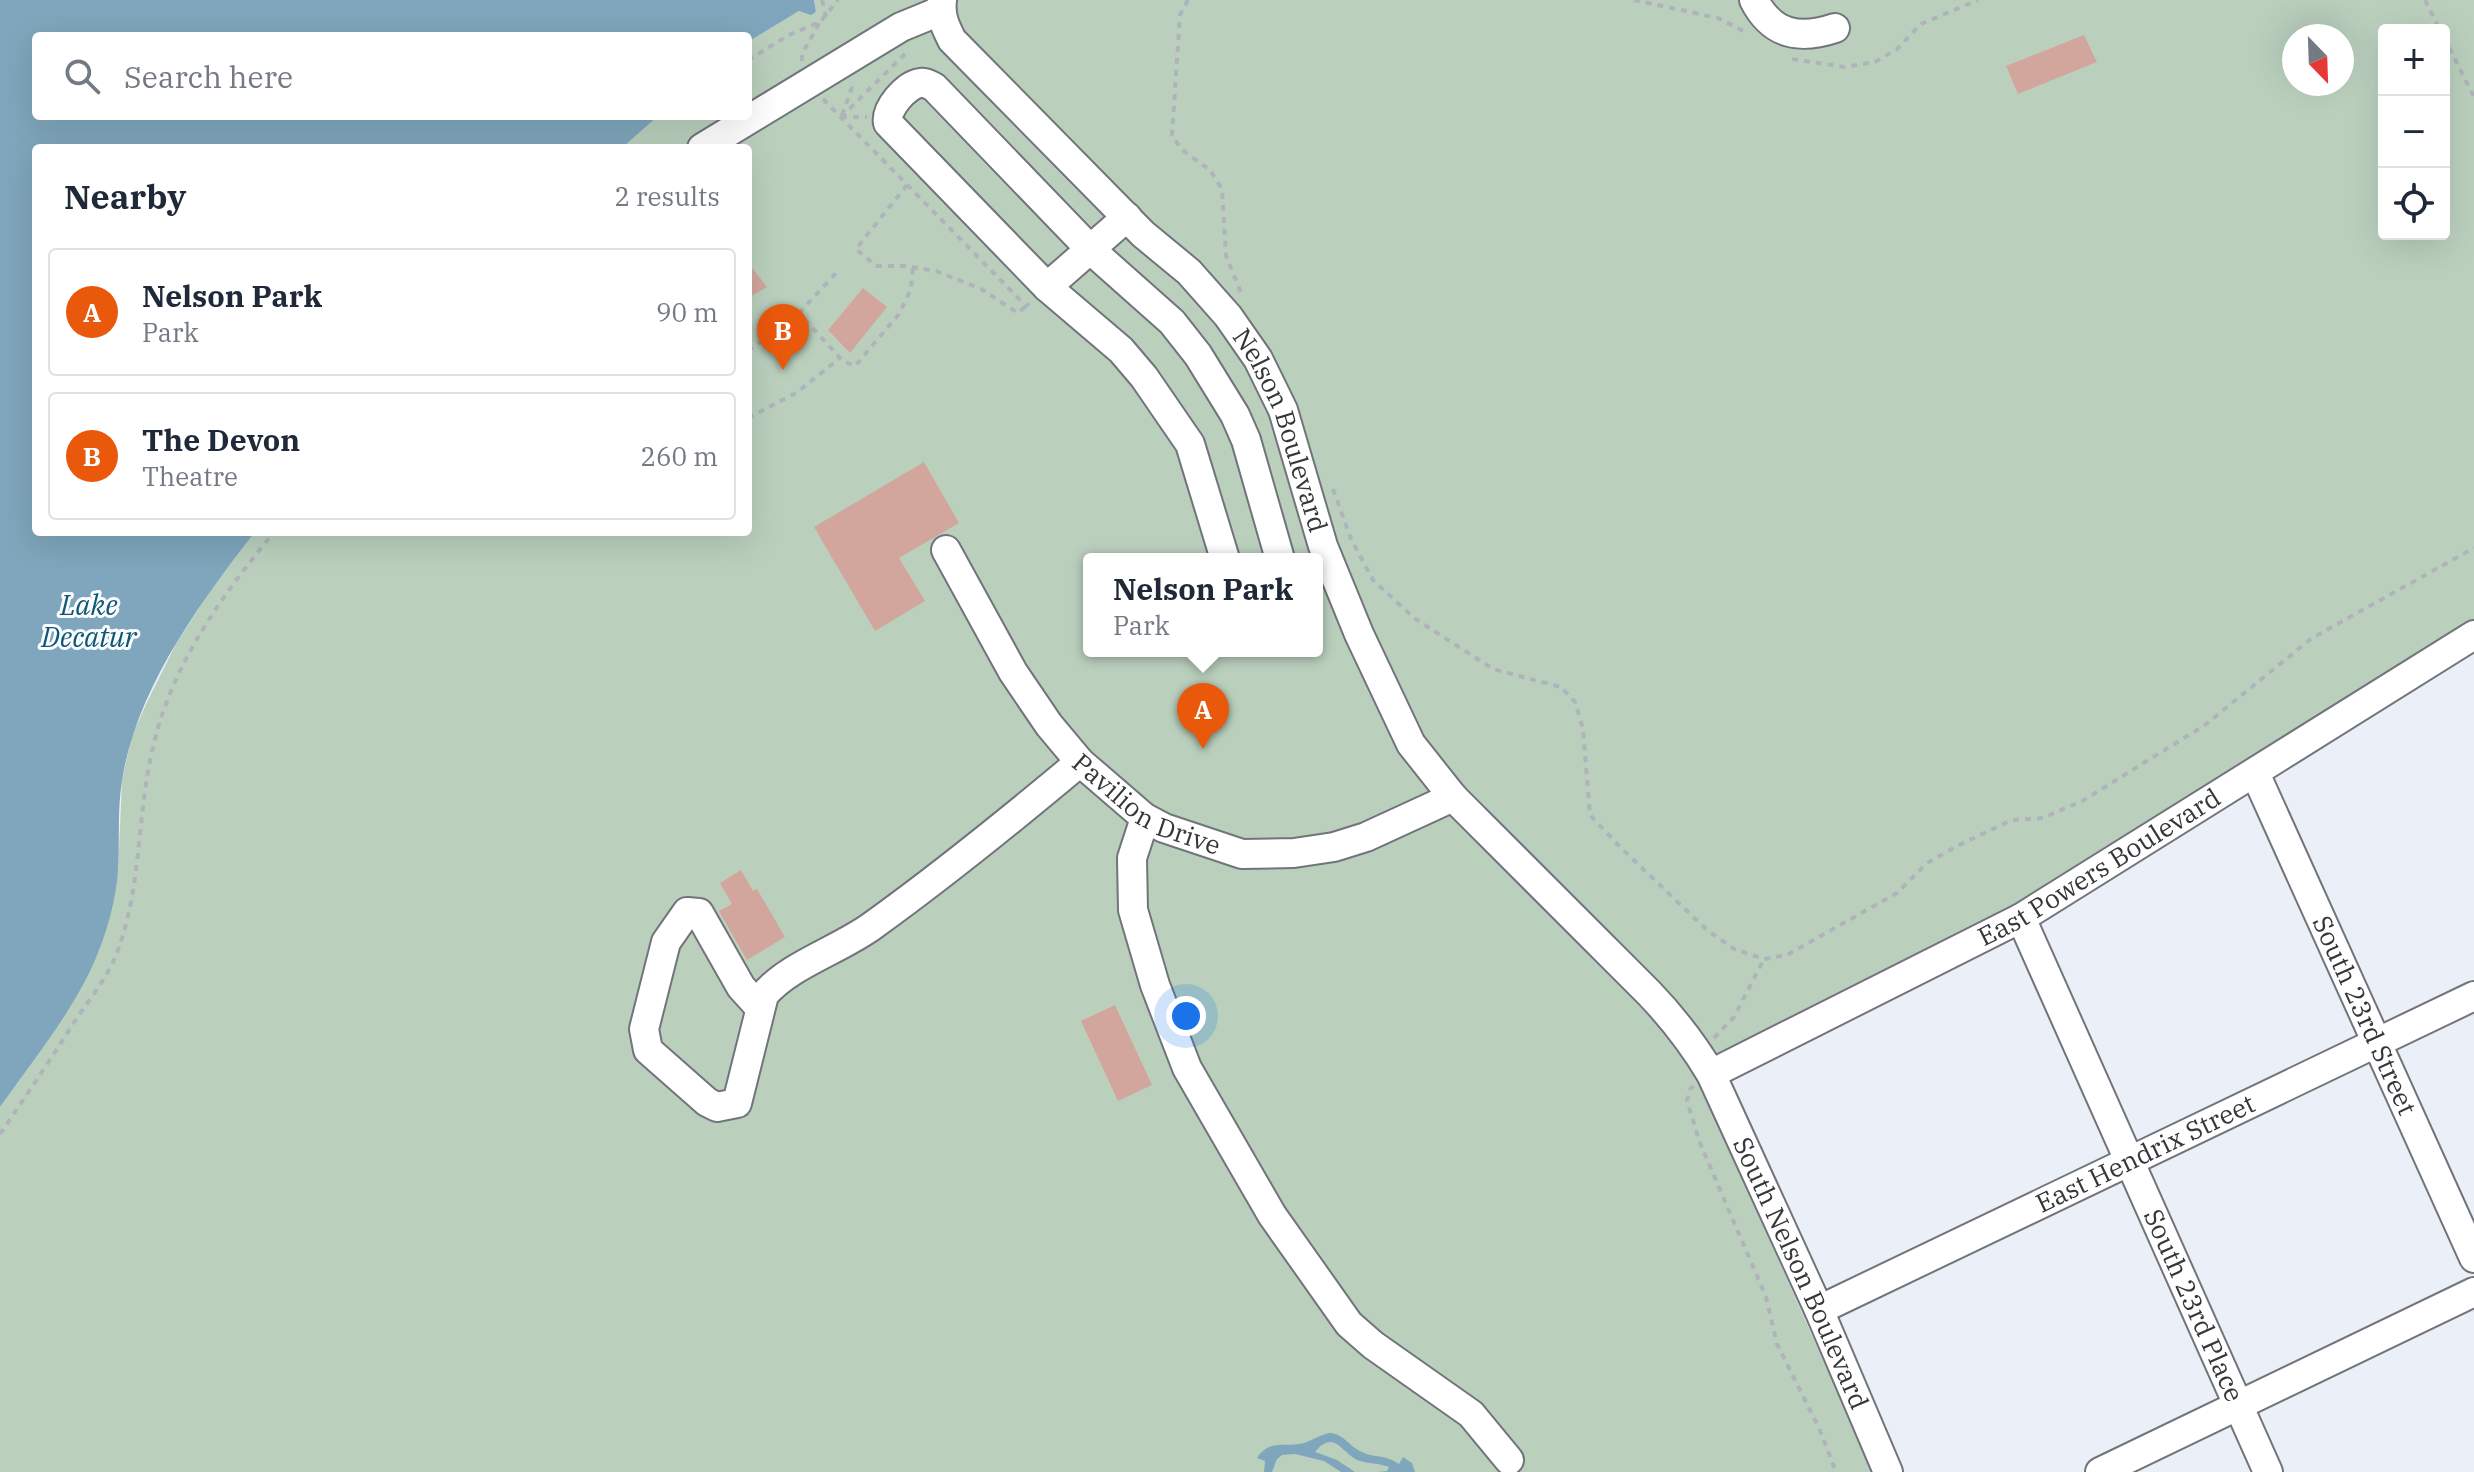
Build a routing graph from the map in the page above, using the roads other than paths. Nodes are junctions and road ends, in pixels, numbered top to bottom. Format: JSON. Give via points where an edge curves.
{"nodes":[{"id":1,"x":1754,"y":0,"type":"edge"},
{"id":2,"x":941,"y":6,"type":"edge"},
{"id":3,"x":1835,"y":28,"type":"dead end"},
{"id":4,"x":752,"y":118,"type":"edge"},
{"id":5,"x":749,"y":120,"type":"edge"},
{"id":6,"x":709,"y":144,"type":"edge"},
{"id":7,"x":1127,"y":217,"type":"junction"},
{"id":8,"x":1091,"y":250,"type":"junction"},
{"id":9,"x":1047,"y":287,"type":"junction"},
{"id":10,"x":946,"y":550,"type":"dead end"},
{"id":11,"x":1223,"y":553,"type":"edge"},
{"id":12,"x":1278,"y":553,"type":"edge"},
{"id":13,"x":1320,"y":553,"type":"edge"},
{"id":14,"x":1323,"y":564,"type":"edge"},
{"id":15,"x":2474,"y":635,"type":"edge"},
{"id":16,"x":1080,"y":762,"type":"junction"},
{"id":17,"x":2255,"y":773,"type":"junction"},
{"id":18,"x":1453,"y":797,"type":"junction"},
{"id":19,"x":1145,"y":818,"type":"junction"},
{"id":20,"x":2021,"y":918,"type":"junction"},
{"id":21,"x":2474,"y":996,"type":"edge"},
{"id":22,"x":760,"y":1008,"type":"junction"},
{"id":23,"x":2376,"y":1042,"type":"junction"},
{"id":24,"x":1711,"y":1074,"type":"junction"},
{"id":25,"x":2129,"y":1163,"type":"junction"},
{"id":26,"x":2474,"y":1258,"type":"edge"},
{"id":27,"x":2474,"y":1292,"type":"edge"},
{"id":28,"x":1819,"y":1310,"type":"junction"},
{"id":29,"x":2239,"y":1404,"type":"junction"},
{"id":30,"x":1509,"y":1460,"type":"dead end"},
{"id":31,"x":1888,"y":1472,"type":"edge"},
{"id":32,"x":2100,"y":1472,"type":"edge"},
{"id":33,"x":2268,"y":1472,"type":"edge"}],
"edges":[{"from":1,"to":3,"type":"street","via":[[1771,23],[1791,33],[1813,36]]},
{"from":2,"to":4,"type":"street"},
{"from":2,"to":7,"type":"street","name":"Nelson Boulevard","via":[[952,40]]},
{"from":5,"to":6,"type":"street"},
{"from":7,"to":8,"type":"street"},
{"from":7,"to":13,"type":"street","name":"Nelson Boulevard","via":[[1189,272],[1258,359],[1283,410]]},
{"from":8,"to":9,"type":"street"},
{"from":8,"to":9,"type":"street","via":[[934,87],[921,83],[906,92],[888,110],[888,123]]},
{"from":8,"to":12,"type":"street","via":[[1172,322],[1220,389],[1246,440]]},
{"from":9,"to":11,"type":"street","via":[[1121,350],[1169,411],[1190,444]]},
{"from":10,"to":16,"type":"street","name":"Pavilion Drive","via":[[1026,694]]},
{"from":14,"to":18,"type":"street","name":"Nelson Boulevard","via":[[1411,744]]},
{"from":15,"to":17,"type":"street","name":"East Powers Boulevard"},
{"from":16,"to":19,"type":"street","name":"Pavilion Drive"},
{"from":16,"to":22,"type":"street","via":[[871,927],[775,982]]},
{"from":17,"to":20,"type":"street","name":"East Powers Boulevard"},
{"from":17,"to":23,"type":"street","name":"South 23rd Street"},
{"from":18,"to":19,"type":"street","name":"Pavilion Drive","via":[[1334,847],[1271,855],[1214,846]]},
{"from":18,"to":24,"type":"street","name":"Nelson Boulevard","via":[[1669,1015]]},
{"from":19,"to":30,"type":"street","via":[[1132,858],[1133,910],[1187,1068],[1272,1215],[1349,1324],[1471,1414]]},
{"from":20,"to":24,"type":"street","name":"East Powers Boulevard"},
{"from":20,"to":25,"type":"street","name":"South 23rd Place"},
{"from":21,"to":23,"type":"street","name":"East Hendrix Street"},
{"from":22,"to":22,"type":"street","via":[[741,987],[699,913],[687,912],[666,942],[644,1029],[648,1050],[707,1102],[717,1107],[737,1103]]},
{"from":23,"to":25,"type":"street","name":"East Hendrix Street"},
{"from":23,"to":26,"type":"street","name":"South 23rd Street"},
{"from":24,"to":28,"type":"street","name":"South Nelson Boulevard"},
{"from":25,"to":28,"type":"street","name":"East Hendrix Street"},
{"from":25,"to":29,"type":"street","name":"South 23rd Place"},
{"from":27,"to":29,"type":"street"},
{"from":28,"to":31,"type":"street","name":"South Nelson Boulevard"},
{"from":29,"to":32,"type":"street"},
{"from":29,"to":33,"type":"street","name":"South 23rd Place"}]}
